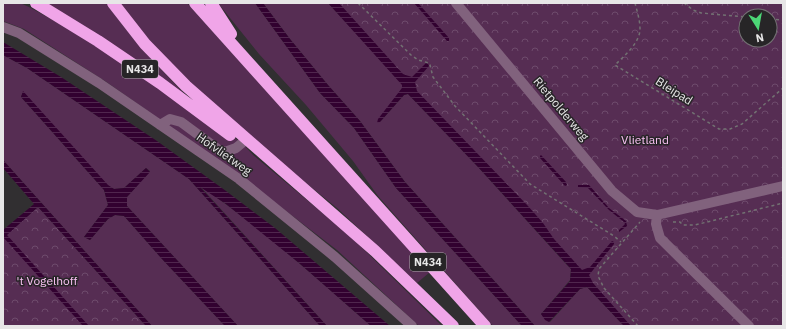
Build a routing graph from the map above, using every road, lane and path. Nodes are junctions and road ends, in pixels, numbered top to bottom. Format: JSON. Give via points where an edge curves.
{"nodes":[{"id":1,"x":36,"y":3,"type":"edge"},
{"id":2,"x":114,"y":3,"type":"edge"},
{"id":3,"x":195,"y":3,"type":"edge"},
{"id":4,"x":211,"y":3,"type":"edge"},
{"id":5,"x":358,"y":3,"type":"edge"},
{"id":6,"x":456,"y":3,"type":"edge"},
{"id":7,"x":635,"y":3,"type":"edge"},
{"id":8,"x":684,"y":3,"type":"edge"},
{"id":9,"x":738,"y":16,"type":"edge"},
{"id":10,"x":3,"y":26,"type":"edge"},
{"id":11,"x":248,"y":62,"type":"junction"},
{"id":12,"x":783,"y":88,"type":"edge"},
{"id":13,"x":160,"y":126,"type":"junction"},
{"id":14,"x":242,"y":143,"type":"junction"},
{"id":15,"x":783,"y":186,"type":"edge"},
{"id":16,"x":304,"y":190,"type":"junction"},
{"id":17,"x":783,"y":203,"type":"edge"},
{"id":18,"x":646,"y":214,"type":"junction"},
{"id":19,"x":657,"y":220,"type":"junction"},
{"id":20,"x":621,"y":242,"type":"junction"},
{"id":21,"x":412,"y":326,"type":"edge"},
{"id":22,"x":453,"y":326,"type":"edge"},
{"id":23,"x":485,"y":326,"type":"edge"},
{"id":24,"x":638,"y":326,"type":"edge"},
{"id":25,"x":749,"y":326,"type":"edge"}],
"edges":[{"from":1,"to":14,"type":"highway","number":"N434","via":[[160,82]]},
{"from":2,"to":16,"type":"highway","number":"N434","via":[[145,44],[186,86]]},
{"from":3,"to":11,"type":"highway","number":"N434"},
{"from":4,"to":11,"type":"highway","number":"N434"},
{"from":5,"to":20,"type":"path","via":[[411,55],[429,63],[433,77],[455,106],[530,184]]},
{"from":6,"to":18,"type":"street","name":"Rietpolderweg","via":[[612,191],[631,208]]},
{"from":7,"to":12,"type":"path","name":"Bleipad","via":[[640,26],[639,37],[615,65],[701,119],[719,129],[730,129],[742,124]]},
{"from":8,"to":9,"type":"path","via":[[701,14]]},
{"from":10,"to":13,"type":"street","name":"Hofvlietweg","via":[[19,33],[99,83]]},
{"from":11,"to":23,"type":"highway","number":"N434"},
{"from":13,"to":14,"type":"street","via":[[170,119],[181,122],[225,152]]},
{"from":13,"to":21,"type":"street","name":"Hofvlietweg","via":[[239,179],[335,257]]},
{"from":14,"to":16,"type":"highway","number":"N434"},
{"from":15,"to":19,"type":"street","name":"Rietpolderweg"},
{"from":16,"to":22,"type":"highway","number":"N434","via":[[375,251]]},
{"from":17,"to":19,"type":"path","via":[[695,225],[683,226],[680,222]]},
{"from":18,"to":19,"type":"street","name":"Rietpolderweg"},
{"from":18,"to":20,"type":"path"},
{"from":19,"to":25,"type":"street","via":[[660,238]]},
{"from":20,"to":24,"type":"path","via":[[599,269],[598,276],[604,288]]}]}
